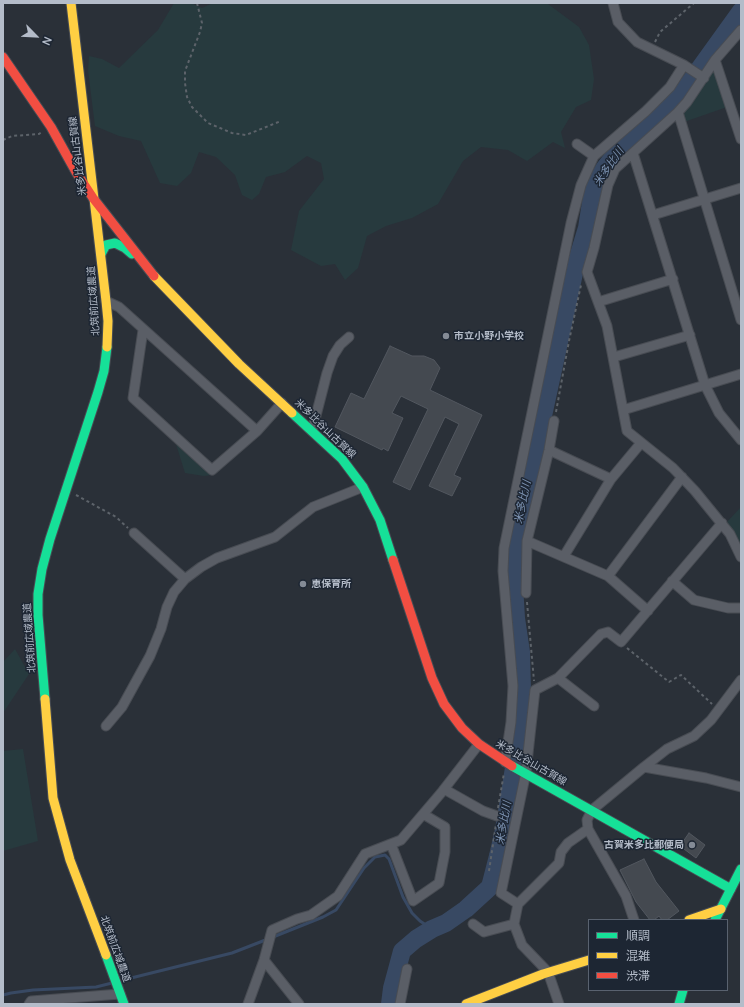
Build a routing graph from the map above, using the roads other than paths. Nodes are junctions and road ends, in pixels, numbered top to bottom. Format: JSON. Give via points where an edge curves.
{"nodes":[{"id":1,"x":71,"y":3,"type":"edge"},
{"id":2,"x":613,"y":3,"type":"edge"},
{"id":3,"x":741,"y":30,"type":"edge"},
{"id":4,"x":3,"y":57,"type":"edge"},
{"id":5,"x":715,"y":60,"type":"junction"},
{"id":6,"x":684,"y":66,"type":"junction"},
{"id":7,"x":704,"y":78,"type":"junction"},
{"id":8,"x":678,"y":112,"type":"junction"},
{"id":9,"x":741,"y":139,"type":"edge"},
{"id":10,"x":577,"y":144,"type":"dead end"},
{"id":11,"x":633,"y":153,"type":"junction"},
{"id":12,"x":594,"y":156,"type":"junction"},
{"id":13,"x":741,"y":188,"type":"edge"},
{"id":14,"x":93,"y":198,"type":"junction"},
{"id":15,"x":705,"y":200,"type":"junction"},
{"id":16,"x":653,"y":215,"type":"junction"},
{"id":17,"x":101,"y":254,"type":"junction"},
{"id":18,"x":146,"y":267,"type":"junction"},
{"id":19,"x":673,"y":279,"type":"junction"},
{"id":20,"x":106,"y":301,"type":"junction"},
{"id":21,"x":598,"y":302,"type":"junction"},
{"id":22,"x":741,"y":320,"type":"edge"},
{"id":23,"x":144,"y":330,"type":"junction"},
{"id":24,"x":690,"y":335,"type":"junction"},
{"id":25,"x":349,"y":337,"type":"dead end"},
{"id":26,"x":614,"y":357,"type":"junction"},
{"id":27,"x":741,"y":374,"type":"edge"},
{"id":28,"x":706,"y":385,"type":"junction"},
{"id":29,"x":282,"y":403,"type":"junction"},
{"id":30,"x":623,"y":410,"type":"junction"},
{"id":31,"x":554,"y":421,"type":"road end"},
{"id":32,"x":257,"y":431,"type":"junction"},
{"id":33,"x":312,"y":431,"type":"junction"},
{"id":34,"x":741,"y":440,"type":"edge"},
{"id":35,"x":641,"y":443,"type":"junction"},
{"id":36,"x":549,"y":450,"type":"junction"},
{"id":37,"x":682,"y":477,"type":"junction"},
{"id":38,"x":611,"y":479,"type":"junction"},
{"id":39,"x":363,"y":487,"type":"junction"},
{"id":40,"x":722,"y":523,"type":"junction"},
{"id":41,"x":134,"y":534,"type":"road end"},
{"id":42,"x":527,"y":540,"type":"junction"},
{"id":43,"x":564,"y":556,"type":"junction"},
{"id":44,"x":741,"y":557,"type":"edge"},
{"id":45,"x":608,"y":576,"type":"junction"},
{"id":46,"x":185,"y":579,"type":"junction"},
{"id":47,"x":672,"y":581,"type":"junction"},
{"id":48,"x":526,"y":593,"type":"road end"},
{"id":49,"x":741,"y":608,"type":"edge"},
{"id":50,"x":648,"y":611,"type":"junction"},
{"id":51,"x":558,"y":678,"type":"junction"},
{"id":52,"x":741,"y":680,"type":"edge"},
{"id":53,"x":594,"y":706,"type":"dead end"},
{"id":54,"x":106,"y":726,"type":"dead end"},
{"id":55,"x":479,"y":744,"type":"junction"},
{"id":56,"x":505,"y":762,"type":"junction"},
{"id":57,"x":644,"y":767,"type":"junction"},
{"id":58,"x":524,"y":772,"type":"junction"},
{"id":59,"x":741,"y":787,"type":"edge"},
{"id":60,"x":444,"y":789,"type":"junction"},
{"id":61,"x":592,"y":810,"type":"junction"},
{"id":62,"x":423,"y":814,"type":"junction"},
{"id":63,"x":497,"y":816,"type":"dead end"},
{"id":64,"x":588,"y":829,"type":"junction"},
{"id":65,"x":391,"y":844,"type":"junction"},
{"id":66,"x":741,"y":869,"type":"edge"},
{"id":67,"x":731,"y":889,"type":"junction"},
{"id":68,"x":518,"y":904,"type":"junction"},
{"id":69,"x":720,"y":909,"type":"junction"},
{"id":70,"x":634,"y":919,"type":"edge"},
{"id":71,"x":692,"y":919,"type":"edge"},
{"id":72,"x":715,"y":919,"type":"edge"},
{"id":73,"x":473,"y":924,"type":"dead end"},
{"id":74,"x":514,"y":924,"type":"junction"},
{"id":75,"x":264,"y":960,"type":"junction"},
{"id":76,"x":588,"y":960,"type":"edge"},
{"id":77,"x":407,"y":969,"type":"dead end"},
{"id":78,"x":548,"y":972,"type":"junction"},
{"id":79,"x":682,"y":991,"type":"edge"},
{"id":80,"x":120,"y":994,"type":"junction"},
{"id":81,"x":86,"y":1000,"type":"edge"},
{"id":82,"x":30,"y":1004,"type":"edge"},
{"id":83,"x":124,"y":1004,"type":"edge"},
{"id":84,"x":248,"y":1004,"type":"edge"},
{"id":85,"x":299,"y":1004,"type":"edge"},
{"id":86,"x":400,"y":1004,"type":"edge"},
{"id":87,"x":466,"y":1004,"type":"edge"},
{"id":88,"x":559,"y":1004,"type":"edge"},
{"id":89,"x":679,"y":1004,"type":"edge"}],
"edges":[{"from":1,"to":14,"type":"main road","name":"米多比谷山古賀線"},
{"from":2,"to":6,"type":"street","via":[[618,22],[637,42]]},
{"from":3,"to":5,"type":"street"},
{"from":4,"to":14,"type":"main road","via":[[51,127]]},
{"from":5,"to":7,"type":"street"},
{"from":5,"to":9,"type":"street"},
{"from":6,"to":7,"type":"street"},
{"from":6,"to":12,"type":"street","via":[[670,87]]},
{"from":7,"to":8,"type":"street"},
{"from":8,"to":11,"type":"street"},
{"from":8,"to":15,"type":"street"},
{"from":10,"to":12,"type":"street"},
{"from":11,"to":16,"type":"street"},
{"from":11,"to":21,"type":"street","via":[[616,169],[608,185],[587,272]]},
{"from":12,"to":56,"type":"street","via":[[580,184],[571,223],[504,548],[503,571],[513,686]]},
{"from":13,"to":15,"type":"street"},
{"from":14,"to":17,"type":"main road","name":"北筑前広域農道"},
{"from":14,"to":18,"type":"main road","name":"米多比谷山古賀線"},
{"from":15,"to":16,"type":"street"},
{"from":15,"to":22,"type":"street"},
{"from":16,"to":19,"type":"street"},
{"from":17,"to":18,"type":"main road","via":[[106,245],[114,243],[125,248]]},
{"from":17,"to":20,"type":"main road","name":"北筑前広域農道"},
{"from":18,"to":29,"type":"main road","name":"米多比谷山古賀線","via":[[239,364]]},
{"from":19,"to":21,"type":"street"},
{"from":19,"to":24,"type":"street"},
{"from":20,"to":23,"type":"street","via":[[118,307]]},
{"from":20,"to":80,"type":"main road","name":"北筑前広域農道","via":[[108,327],[104,371],[50,539],[38,594],[39,642],[53,798],[70,860]]},
{"from":21,"to":26,"type":"street"},
{"from":23,"to":32,"type":"street"},
{"from":23,"to":32,"type":"street","via":[[133,398],[212,470]]},
{"from":24,"to":26,"type":"street"},
{"from":24,"to":28,"type":"street"},
{"from":25,"to":33,"type":"street","via":[[333,356]]},
{"from":26,"to":30,"type":"street"},
{"from":27,"to":28,"type":"street"},
{"from":28,"to":30,"type":"street"},
{"from":28,"to":34,"type":"street","via":[[719,413]]},
{"from":29,"to":32,"type":"street"},
{"from":29,"to":33,"type":"main road","name":"米多比谷山古賀線"},
{"from":30,"to":35,"type":"street","via":[[627,431]]},
{"from":31,"to":36,"type":"street"},
{"from":33,"to":39,"type":"main road","name":"米多比谷山古賀線","via":[[342,460]]},
{"from":35,"to":37,"type":"street"},
{"from":35,"to":38,"type":"street"},
{"from":36,"to":38,"type":"street"},
{"from":36,"to":42,"type":"street"},
{"from":37,"to":40,"type":"street"},
{"from":37,"to":45,"type":"street"},
{"from":38,"to":43,"type":"street"},
{"from":39,"to":46,"type":"street","via":[[313,507],[275,538],[217,558]]},
{"from":39,"to":55,"type":"main road","name":"米多比谷山古賀線","via":[[380,520],[432,678],[444,704],[462,728]]},
{"from":40,"to":44,"type":"street"},
{"from":40,"to":47,"type":"street"},
{"from":41,"to":46,"type":"street"},
{"from":42,"to":43,"type":"street"},
{"from":42,"to":48,"type":"street"},
{"from":43,"to":45,"type":"street"},
{"from":45,"to":50,"type":"street"},
{"from":46,"to":54,"type":"street","via":[[174,592],[167,607],[150,656],[122,707]]},
{"from":47,"to":49,"type":"street","via":[[694,600],[728,608]]},
{"from":47,"to":50,"type":"street"},
{"from":50,"to":51,"type":"street","via":[[621,642],[608,632],[601,634]]},
{"from":51,"to":53,"type":"street"},
{"from":51,"to":58,"type":"street","via":[[535,690]]},
{"from":52,"to":57,"type":"street","via":[[712,720],[694,736],[667,749]]},
{"from":55,"to":56,"type":"main road","name":"米多比谷山古賀線"},
{"from":55,"to":60,"type":"street"},
{"from":56,"to":58,"type":"main road","name":"米多比谷山古賀線"},
{"from":57,"to":59,"type":"street"},
{"from":57,"to":61,"type":"street"},
{"from":58,"to":61,"type":"main road","name":"米多比谷山古賀線"},
{"from":58,"to":68,"type":"street","via":[[501,893]]},
{"from":60,"to":62,"type":"street"},
{"from":60,"to":63,"type":"street"},
{"from":61,"to":64,"type":"street","via":[[587,820]]},
{"from":61,"to":67,"type":"main road","name":"米多比谷山古賀線"},
{"from":62,"to":65,"type":"street","via":[[400,840]]},
{"from":62,"to":65,"type":"street","via":[[445,827],[445,852],[439,883],[413,901]]},
{"from":64,"to":68,"type":"street","via":[[568,842],[561,852],[559,863]]},
{"from":64,"to":70,"type":"street","via":[[626,896]]},
{"from":65,"to":75,"type":"street","via":[[365,854],[338,896],[311,915],[272,930]]},
{"from":66,"to":67,"type":"main road"},
{"from":67,"to":69,"type":"main road"},
{"from":68,"to":74,"type":"street"},
{"from":69,"to":71,"type":"main road"},
{"from":69,"to":72,"type":"main road"},
{"from":73,"to":74,"type":"street","via":[[484,932]]},
{"from":74,"to":78,"type":"street","via":[[522,945]]},
{"from":75,"to":84,"type":"street"},
{"from":75,"to":85,"type":"street"},
{"from":76,"to":78,"type":"main road"},
{"from":77,"to":86,"type":"street"},
{"from":78,"to":87,"type":"main road"},
{"from":78,"to":88,"type":"street"},
{"from":79,"to":89,"type":"main road"},
{"from":80,"to":81,"type":"street"},
{"from":80,"to":83,"type":"main road","name":"北筑前広域農道"},
{"from":81,"to":82,"type":"street","via":[[31,1001]]}]}
